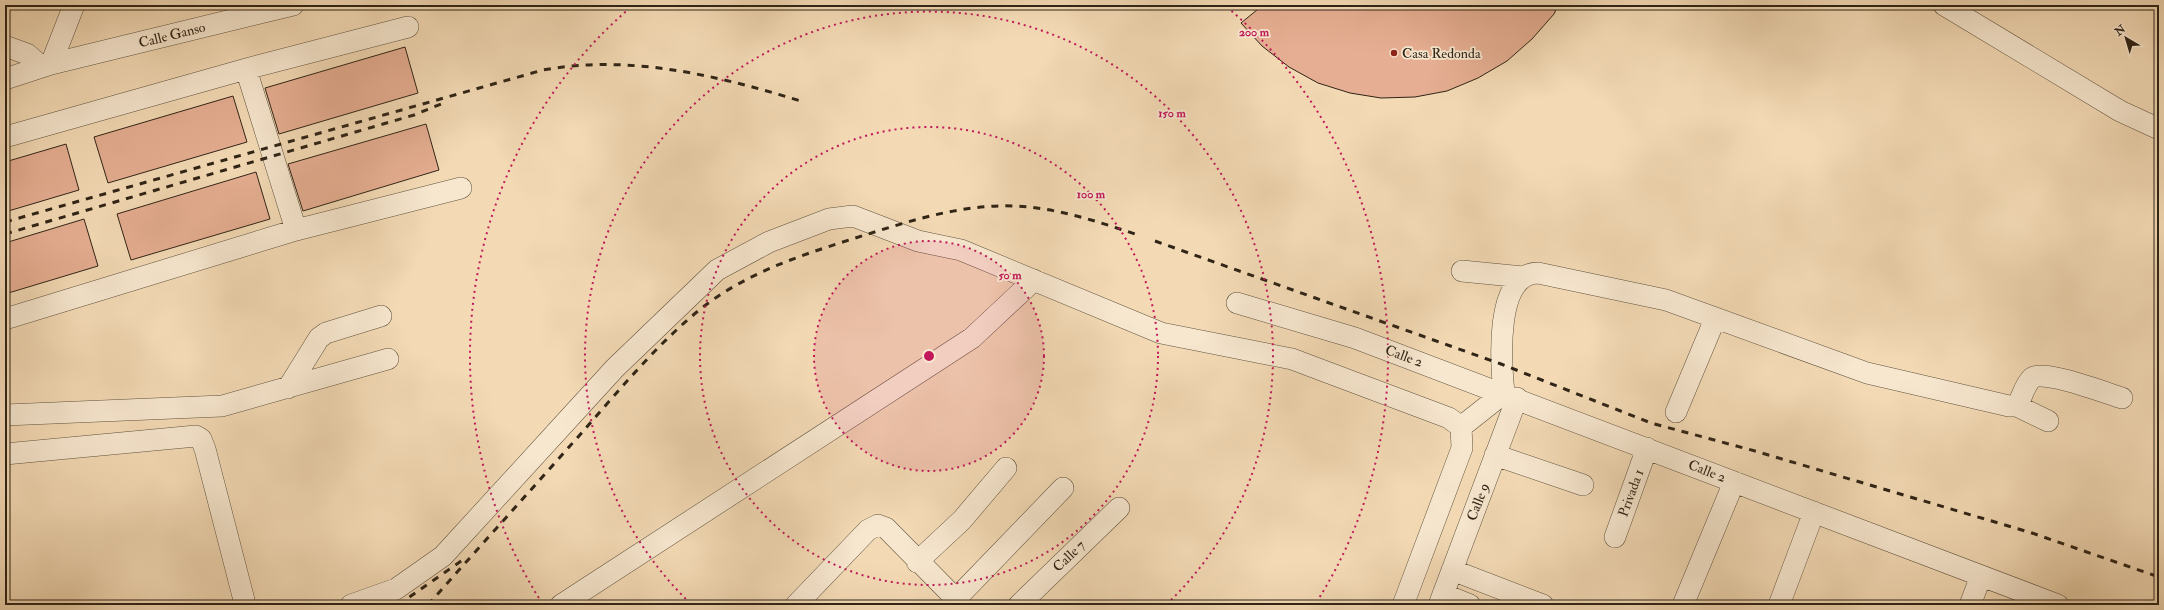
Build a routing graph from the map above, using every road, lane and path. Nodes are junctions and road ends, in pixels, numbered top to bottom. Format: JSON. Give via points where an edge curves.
{"nodes":[{"id":1,"x":74,"y":5,"type":"edge"},
{"id":2,"x":293,"y":5,"type":"edge"},
{"id":3,"x":1944,"y":5,"type":"edge"},
{"id":4,"x":408,"y":27,"type":"dead end"},
{"id":5,"x":5,"y":46,"type":"edge"},
{"id":6,"x":47,"y":66,"type":"junction"},
{"id":7,"x":246,"y":69,"type":"junction"},
{"id":8,"x":5,"y":79,"type":"edge"},
{"id":9,"x":2159,"y":130,"type":"edge"},
{"id":10,"x":5,"y":137,"type":"edge"},
{"id":11,"x":461,"y":188,"type":"dead end"},
{"id":12,"x":296,"y":230,"type":"junction"},
{"id":13,"x":1462,"y":271,"type":"dead end"},
{"id":14,"x":1523,"y":277,"type":"junction"},
{"id":15,"x":1034,"y":280,"type":"junction"},
{"id":16,"x":1237,"y":303,"type":"dead end"},
{"id":17,"x":381,"y":316,"type":"dead end"},
{"id":18,"x":5,"y":319,"type":"edge"},
{"id":19,"x":1715,"y":319,"type":"junction"},
{"id":20,"x":388,"y":359,"type":"dead end"},
{"id":21,"x":288,"y":388,"type":"junction"},
{"id":22,"x":1510,"y":396,"type":"junction"},
{"id":23,"x":2122,"y":398,"type":"dead end"},
{"id":24,"x":2017,"y":406,"type":"junction"},
{"id":25,"x":1676,"y":412,"type":"dead end"},
{"id":26,"x":5,"y":415,"type":"edge"},
{"id":27,"x":2048,"y":421,"type":"dead end"},
{"id":28,"x":1461,"y":427,"type":"junction"},
{"id":29,"x":1648,"y":448,"type":"junction"},
{"id":30,"x":5,"y":454,"type":"edge"},
{"id":31,"x":1495,"y":455,"type":"junction"},
{"id":32,"x":1006,"y":468,"type":"dead end"},
{"id":33,"x":1734,"y":482,"type":"junction"},
{"id":34,"x":1583,"y":485,"type":"dead end"},
{"id":35,"x":1063,"y":488,"type":"dead end"},
{"id":36,"x":1119,"y":508,"type":"dead end"},
{"id":37,"x":1814,"y":512,"type":"junction"},
{"id":38,"x":1615,"y":537,"type":"dead end"},
{"id":39,"x":917,"y":562,"type":"junction"},
{"id":40,"x":1452,"y":570,"type":"junction"},
{"id":41,"x":1981,"y":576,"type":"junction"},
{"id":42,"x":244,"y":600,"type":"dead end"},
{"id":43,"x":1441,"y":600,"type":"edge"},
{"id":44,"x":953,"y":602,"type":"edge"},
{"id":45,"x":1027,"y":603,"type":"edge"},
{"id":46,"x":352,"y":605,"type":"edge"},
{"id":47,"x":562,"y":605,"type":"edge"},
{"id":48,"x":796,"y":605,"type":"edge"},
{"id":49,"x":1403,"y":605,"type":"edge"},
{"id":50,"x":1470,"y":605,"type":"edge"},
{"id":51,"x":1543,"y":605,"type":"edge"},
{"id":52,"x":1683,"y":605,"type":"edge"},
{"id":53,"x":1779,"y":605,"type":"edge"},
{"id":54,"x":1970,"y":605,"type":"edge"},
{"id":55,"x":2058,"y":605,"type":"edge"}],
"edges":[{"from":1,"to":6,"type":"street"},
{"from":2,"to":6,"type":"street","name":"Calle Ganso"},
{"from":3,"to":9,"type":"street","via":[[2120,111]]},
{"from":4,"to":7,"type":"street"},
{"from":5,"to":6,"type":"street","via":[[27,54]]},
{"from":6,"to":8,"type":"street","name":"Calle Ganso"},
{"from":7,"to":10,"type":"street"},
{"from":7,"to":12,"type":"street"},
{"from":11,"to":12,"type":"street"},
{"from":12,"to":18,"type":"street"},
{"from":13,"to":14,"type":"street"},
{"from":14,"to":19,"type":"street","via":[[1538,273],[1666,300]]},
{"from":14,"to":22,"type":"street","via":[[1514,289],[1507,308],[1500,352]]},
{"from":15,"to":28,"type":"street","via":[[1161,333],[1292,359],[1449,418]]},
{"from":15,"to":46,"type":"street","via":[[961,250],[918,241],[853,216],[829,219],[769,242],[717,270],[689,296],[615,368],[443,556],[396,589]]},
{"from":15,"to":47,"type":"street","via":[[972,338]]},
{"from":16,"to":22,"type":"street","name":"Calle 2","via":[[1355,338]]},
{"from":17,"to":21,"type":"street","via":[[326,333],[319,338]]},
{"from":19,"to":24,"type":"street","via":[[1866,373]]},
{"from":19,"to":25,"type":"street"},
{"from":20,"to":21,"type":"street"},
{"from":21,"to":26,"type":"street","via":[[222,406]]},
{"from":22,"to":28,"type":"street"},
{"from":22,"to":29,"type":"street","name":"Calle 2"},
{"from":22,"to":31,"type":"street","name":"Calle 9"},
{"from":23,"to":24,"type":"street","via":[[2039,375],[2030,379]]},
{"from":24,"to":27,"type":"street"},
{"from":28,"to":49,"type":"street","via":[[1462,448]]},
{"from":29,"to":33,"type":"street","name":"Calle 2"},
{"from":29,"to":38,"type":"street","name":"Privada 1"},
{"from":30,"to":42,"type":"street","via":[[196,436],[201,439]]},
{"from":31,"to":34,"type":"street"},
{"from":31,"to":40,"type":"street","name":"Calle 9"},
{"from":32,"to":39,"type":"street","via":[[962,520]]},
{"from":33,"to":37,"type":"street","name":"Calle 2"},
{"from":33,"to":52,"type":"street"},
{"from":35,"to":44,"type":"street"},
{"from":36,"to":45,"type":"street","name":"Calle 7"},
{"from":37,"to":41,"type":"street","name":"Calle 2"},
{"from":37,"to":53,"type":"street"},
{"from":39,"to":44,"type":"street"},
{"from":39,"to":48,"type":"street","via":[[886,528],[873,526]]},
{"from":40,"to":43,"type":"street","name":"Calle 9"},
{"from":40,"to":51,"type":"street"},
{"from":41,"to":54,"type":"street"},
{"from":41,"to":55,"type":"street","name":"Calle 2"},
{"from":43,"to":50,"type":"street"}]}
